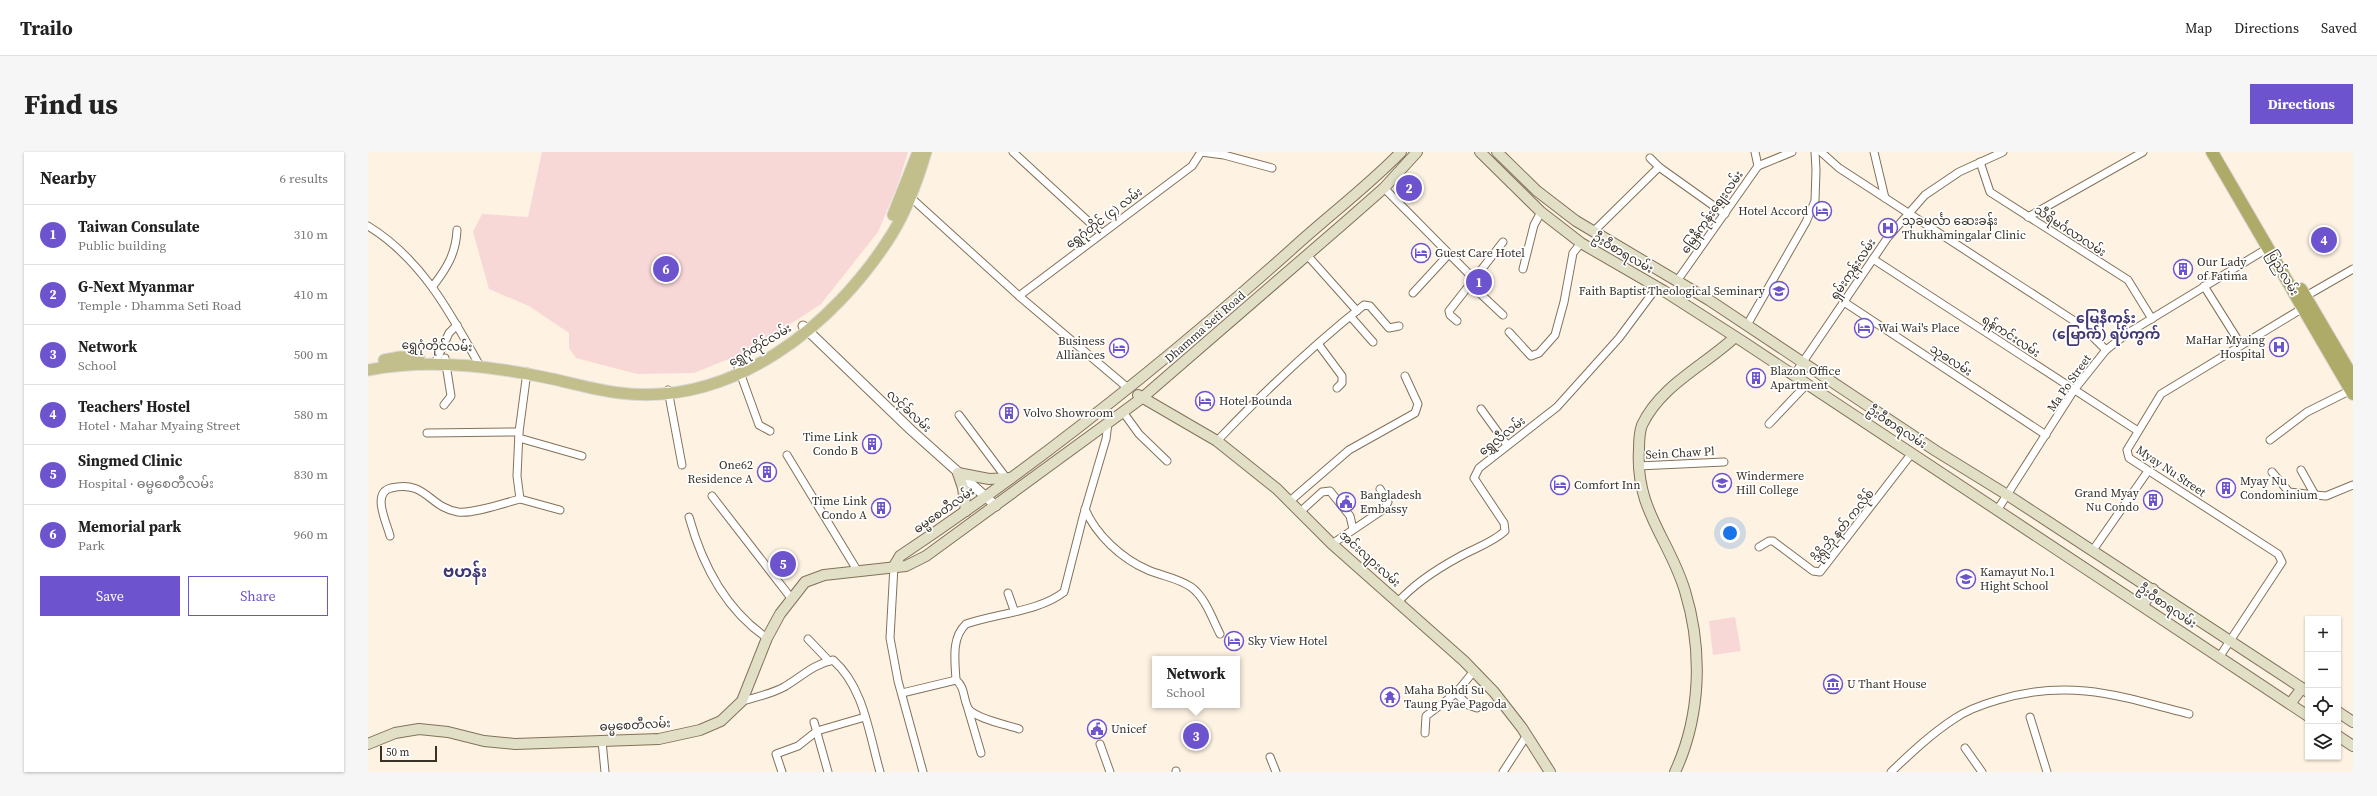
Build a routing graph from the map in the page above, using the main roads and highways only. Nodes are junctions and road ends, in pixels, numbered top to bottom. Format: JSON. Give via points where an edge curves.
{"nodes":[{"id":1,"x":918,"y":152,"type":"edge"},
{"id":2,"x":926,"y":152,"type":"edge"},
{"id":3,"x":1401,"y":152,"type":"edge"},
{"id":4,"x":1417,"y":152,"type":"edge"},
{"id":5,"x":1480,"y":152,"type":"edge"},
{"id":6,"x":1497,"y":152,"type":"edge"},
{"id":7,"x":2212,"y":152,"type":"edge"},
{"id":8,"x":2220,"y":152,"type":"edge"},
{"id":9,"x":906,"y":194,"type":"junction"},
{"id":10,"x":1298,"y":244,"type":"junction"},
{"id":11,"x":1307,"y":255,"type":"junction"},
{"id":12,"x":1675,"y":279,"type":"junction"},
{"id":13,"x":1660,"y":289,"type":"junction"},
{"id":14,"x":1722,"y":309,"type":"junction"},
{"id":15,"x":1712,"y":322,"type":"junction"},
{"id":16,"x":1749,"y":327,"type":"junction"},
{"id":17,"x":1739,"y":339,"type":"junction"},
{"id":18,"x":441,"y":361,"type":"junction"},
{"id":19,"x":368,"y":364,"type":"edge"},
{"id":20,"x":368,"y":370,"type":"edge"},
{"id":21,"x":2353,"y":377,"type":"edge"},
{"id":22,"x":1129,"y":389,"type":"junction"},
{"id":23,"x":2352,"y":392,"type":"edge"},
{"id":24,"x":1142,"y":398,"type":"junction"},
{"id":25,"x":1872,"y":408,"type":"junction"},
{"id":26,"x":1864,"y":421,"type":"junction"},
{"id":27,"x":1936,"y":450,"type":"junction"},
{"id":28,"x":1928,"y":463,"type":"junction"},
{"id":29,"x":1009,"y":478,"type":"junction"},
{"id":30,"x":996,"y":506,"type":"joint"},
{"id":31,"x":966,"y":511,"type":"junction"},
{"id":32,"x":2083,"y":544,"type":"junction"},
{"id":33,"x":2073,"y":559,"type":"junction"},
{"id":34,"x":894,"y":566,"type":"junction"},
{"id":35,"x":2153,"y":590,"type":"junction"},
{"id":36,"x":2143,"y":606,"type":"junction"},
{"id":37,"x":2305,"y":690,"type":"edge"},
{"id":38,"x":2290,"y":704,"type":"junction"},
{"id":39,"x":2305,"y":714,"type":"edge"},
{"id":40,"x":2341,"y":714,"type":"edge"},
{"id":41,"x":2353,"y":722,"type":"edge"},
{"id":42,"x":2341,"y":738,"type":"edge"},
{"id":43,"x":368,"y":744,"type":"edge"},
{"id":44,"x":2353,"y":746,"type":"edge"},
{"id":45,"x":1550,"y":772,"type":"edge"},
{"id":46,"x":1676,"y":772,"type":"edge"}],
"edges":[{"from":1,"to":9,"type":"main road","name":"ရွှေဂုံတိုင်လမ်း"},
{"from":2,"to":9,"type":"main road","name":"ရွှေဂုံတိုင်လမ်း"},
{"from":3,"to":10,"type":"main road","name":"Dhamma Seti Road"},
{"from":4,"to":11,"type":"main road","name":"Dhamma Seti Road","via":[[1384,188]]},
{"from":5,"to":13,"type":"main road","name":"ဦးဝီစာရလမ်း","via":[[1541,212],[1581,243]]},
{"from":6,"to":12,"type":"main road","name":"ဦးဝီစာရလမ်း","via":[[1537,192],[1576,221]]},
{"from":7,"to":23,"type":"highway","name":"ပြည်လမ်း"},
{"from":8,"to":21,"type":"highway","name":"ပြည်လမ်း"},
{"from":9,"to":18,"type":"main road","name":"ရွှေဂုံတိုင်လမ်း","via":[[893,232],[832,309],[782,350],[717,383],[668,391],[620,393],[527,371]]},
{"from":10,"to":11,"type":"main road"},
{"from":10,"to":22,"type":"main road","name":"Dhamma Seti Road","via":[[1208,324]]},
{"from":11,"to":24,"type":"main road","name":"Dhamma Seti Road"},
{"from":12,"to":13,"type":"main road"},
{"from":12,"to":14,"type":"main road","name":"ဦးဝီစာရလမ်း"},
{"from":13,"to":15,"type":"main road","name":"ဦးဝီစာရလမ်း"},
{"from":14,"to":15,"type":"main road"},
{"from":14,"to":16,"type":"main road","name":"ဦးဝီစာရလမ်း"},
{"from":15,"to":17,"type":"main road","name":"ဦးဝီစာရလမ်း"},
{"from":16,"to":17,"type":"main road"},
{"from":16,"to":25,"type":"main road","name":"ဦးဝီစာရလမ်း"},
{"from":17,"to":26,"type":"main road","name":"ဦးဝီစာရလမ်း"},
{"from":17,"to":46,"type":"main road","via":[[1660,397],[1641,427],[1638,466],[1644,500],[1685,590],[1694,629],[1698,665],[1684,750]]},
{"from":18,"to":19,"type":"main road","name":"ရွှေဂုံတိုင်လမ်း","via":[[400,357]]},
{"from":18,"to":20,"type":"main road","name":"ရွှေဂုံတိုင်လမ်း"},
{"from":22,"to":24,"type":"main road","name":"အင်းလျားလမ်း"},
{"from":22,"to":29,"type":"main road","name":"Dhamma Seti Road"},
{"from":24,"to":30,"type":"main road","name":"Dhamma Seti Road"},
{"from":24,"to":45,"type":"main road","name":"အင်းလျားလမ်း","via":[[1218,441],[1290,501],[1332,544],[1474,671],[1494,692],[1527,735]]},
{"from":25,"to":26,"type":"main road"},
{"from":25,"to":27,"type":"main road","name":"ဦးဝီစာရလမ်း"},
{"from":26,"to":28,"type":"main road","name":"ဦးဝီစာရလမ်း"},
{"from":27,"to":28,"type":"main road"},
{"from":27,"to":32,"type":"main road","name":"ဦးဝီစာရလမ်း"},
{"from":28,"to":33,"type":"main road","name":"ဦးဝီစာရလမ်း"},
{"from":29,"to":31,"type":"main road","name":"ဓမ္မစေတီလမ်း"},
{"from":29,"to":31,"type":"main road","via":[[973,477],[958,473]]},
{"from":30,"to":34,"type":"main road","name":"ဓမ္မစေတီလမ်း","via":[[926,556],[906,566]]},
{"from":31,"to":34,"type":"main road","name":"ဓမ္မစေတီလမ်း","via":[[900,556]]},
{"from":32,"to":33,"type":"main road"},
{"from":32,"to":35,"type":"main road","name":"ဦးဝီစာရလမ်း"},
{"from":33,"to":36,"type":"main road","name":"ဦးဝီစာရလမ်း"},
{"from":34,"to":43,"type":"main road","name":"ဓမ္မစေတီလမ်း","via":[[824,574],[805,582],[780,614],[767,638],[742,701],[721,721],[700,730],[659,739],[515,744],[419,729],[395,733]]},
{"from":35,"to":36,"type":"main road"},
{"from":35,"to":37,"type":"main road","name":"ဦးဝီစာရလမ်း"},
{"from":36,"to":38,"type":"main road","name":"ဦးဝီစာရလမ်း"},
{"from":37,"to":38,"type":"main road"},
{"from":38,"to":39,"type":"main road","name":"ဦးဝီစာရလမ်း"},
{"from":40,"to":41,"type":"main road"},
{"from":42,"to":44,"type":"main road"}]}
